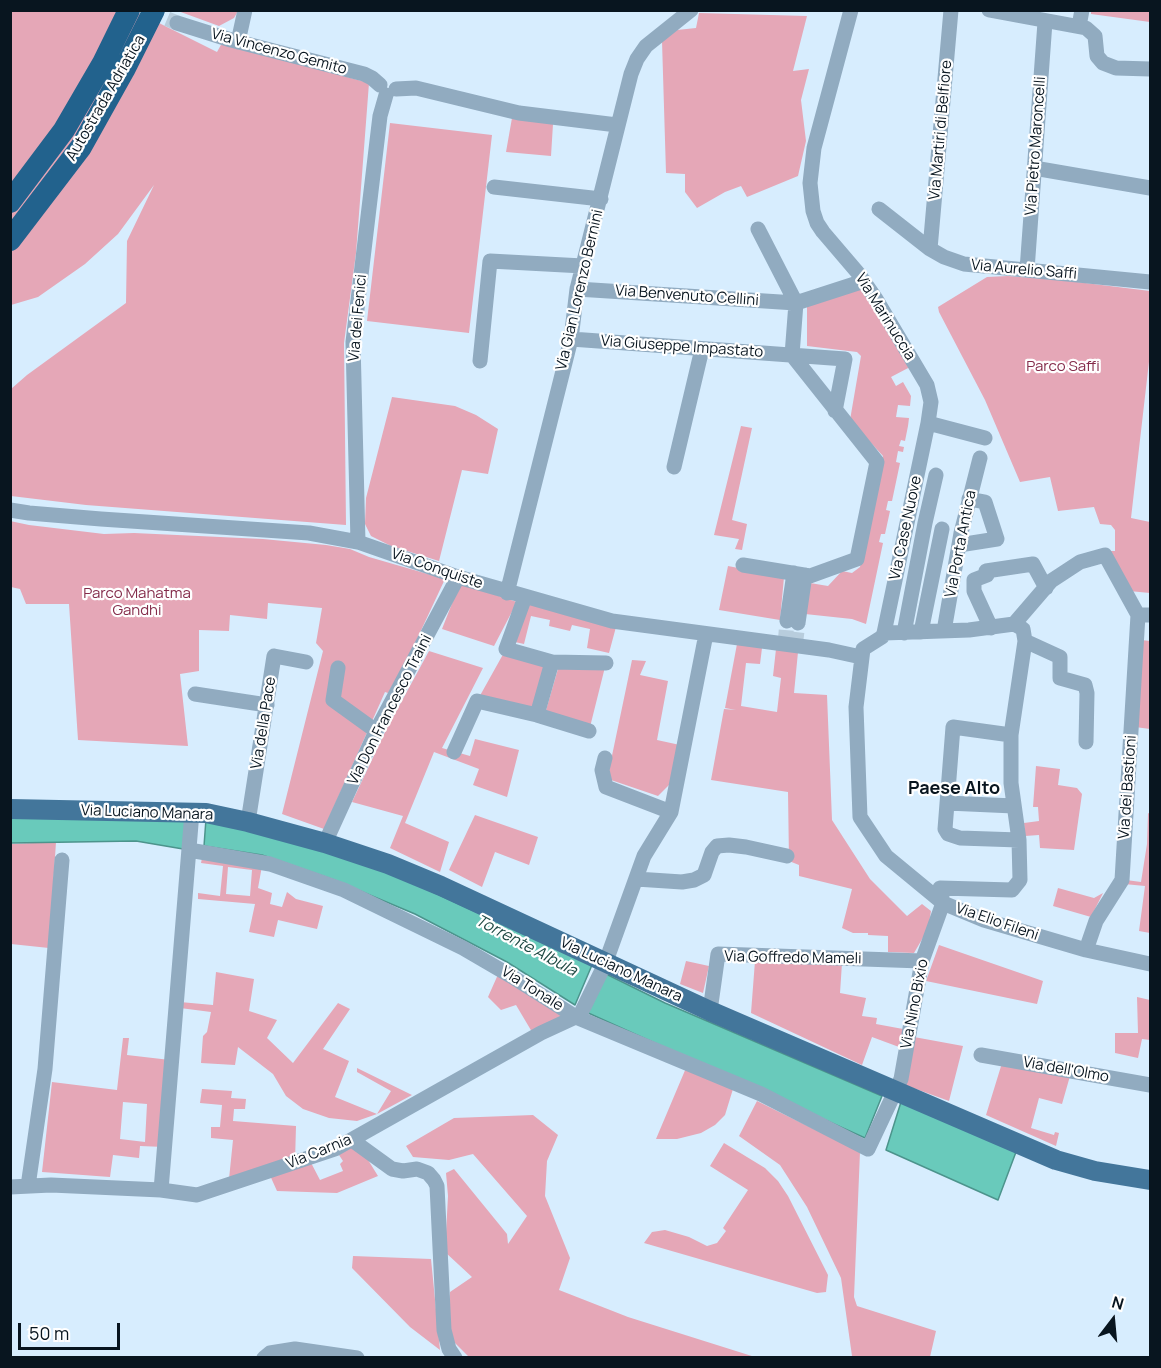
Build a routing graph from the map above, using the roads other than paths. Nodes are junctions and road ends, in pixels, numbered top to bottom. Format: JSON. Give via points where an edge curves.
{"nodes":[{"id":1,"x":129,"y":10,"type":"edge"},
{"id":2,"x":154,"y":10,"type":"edge"},
{"id":3,"x":245,"y":10,"type":"edge"},
{"id":4,"x":691,"y":10,"type":"edge"},
{"id":5,"x":851,"y":10,"type":"edge"},
{"id":6,"x":951,"y":10,"type":"edge"},
{"id":7,"x":989,"y":10,"type":"edge"},
{"id":8,"x":1082,"y":10,"type":"edge"},
{"id":9,"x":1045,"y":22,"type":"junction"},
{"id":10,"x":177,"y":23,"type":"tunnel mouth"},
{"id":11,"x":1079,"y":26,"type":"junction"},
{"id":12,"x":238,"y":42,"type":"junction"},
{"id":13,"x":1150,"y":69,"type":"edge"},
{"id":14,"x":387,"y":90,"type":"junction"},
{"id":15,"x":617,"y":125,"type":"junction"},
{"id":16,"x":1034,"y":168,"type":"junction"},
{"id":17,"x":494,"y":187,"type":"dead end"},
{"id":18,"x":1150,"y":188,"type":"edge"},
{"id":19,"x":601,"y":199,"type":"junction"},
{"id":20,"x":10,"y":202,"type":"edge"},
{"id":21,"x":879,"y":208,"type":"dead end"},
{"id":22,"x":758,"y":229,"type":"dead end"},
{"id":23,"x":10,"y":240,"type":"edge"},
{"id":24,"x":930,"y":249,"type":"junction"},
{"id":25,"x":583,"y":266,"type":"junction"},
{"id":26,"x":1027,"y":270,"type":"junction"},
{"id":27,"x":864,"y":281,"type":"junction"},
{"id":28,"x":1150,"y":282,"type":"edge"},
{"id":29,"x":578,"y":289,"type":"junction"},
{"id":30,"x":796,"y":303,"type":"junction"},
{"id":31,"x":571,"y":339,"type":"junction"},
{"id":32,"x":702,"y":349,"type":"junction"},
{"id":33,"x":792,"y":355,"type":"junction"},
{"id":34,"x":480,"y":361,"type":"dead end"},
{"id":35,"x":835,"y":411,"type":"junction"},
{"id":36,"x":928,"y":423,"type":"junction"},
{"id":37,"x":985,"y":438,"type":"dead end"},
{"id":38,"x":980,"y":458,"type":"dead end"},
{"id":39,"x":674,"y":467,"type":"dead end"},
{"id":40,"x":936,"y":475,"type":"dead end"},
{"id":41,"x":969,"y":499,"type":"junction"},
{"id":42,"x":10,"y":510,"type":"edge"},
{"id":43,"x":907,"y":518,"type":"junction"},
{"id":44,"x":925,"y":523,"type":"junction"},
{"id":45,"x":942,"y":529,"type":"junction"},
{"id":46,"x":960,"y":539,"type":"junction"},
{"id":47,"x":358,"y":542,"type":"junction"},
{"id":48,"x":744,"y":565,"type":"dead end"},
{"id":49,"x":800,"y":574,"type":"junction"},
{"id":50,"x":458,"y":577,"type":"junction"},
{"id":51,"x":1047,"y":588,"type":"junction"},
{"id":52,"x":951,"y":589,"type":"junction"},
{"id":53,"x":974,"y":591,"type":"junction"},
{"id":54,"x":507,"y":592,"type":"junction"},
{"id":55,"x":525,"y":597,"type":"junction"},
{"id":56,"x":1144,"y":615,"type":"edge"},
{"id":57,"x":793,"y":622,"type":"tunnel mouth"},
{"id":58,"x":1014,"y":624,"type":"junction"},
{"id":59,"x":991,"y":628,"type":"junction"},
{"id":60,"x":944,"y":631,"type":"junction"},
{"id":61,"x":921,"y":632,"type":"junction"},
{"id":62,"x":884,"y":633,"type":"junction"},
{"id":63,"x":904,"y":633,"type":"junction"},
{"id":64,"x":706,"y":634,"type":"junction"},
{"id":65,"x":1025,"y":641,"type":"junction"},
{"id":66,"x":861,"y":657,"type":"junction"},
{"id":67,"x":306,"y":662,"type":"dead end"},
{"id":68,"x":552,"y":662,"type":"junction"},
{"id":69,"x":606,"y":663,"type":"dead end"},
{"id":70,"x":338,"y":668,"type":"dead end"},
{"id":71,"x":195,"y":694,"type":"dead end"},
{"id":72,"x":267,"y":705,"type":"junction"},
{"id":73,"x":537,"y":715,"type":"junction"},
{"id":74,"x":376,"y":731,"type":"junction"},
{"id":75,"x":590,"y":731,"type":"dead end"},
{"id":76,"x":1011,"y":735,"type":"junction"},
{"id":77,"x":1086,"y":742,"type":"dead end"},
{"id":78,"x":454,"y":752,"type":"dead end"},
{"id":79,"x":605,"y":758,"type":"dead end"},
{"id":80,"x":947,"y":803,"type":"junction"},
{"id":81,"x":1014,"y":806,"type":"junction"},
{"id":82,"x":10,"y":809,"type":"edge"},
{"id":83,"x":671,"y":812,"type":"junction"},
{"id":84,"x":191,"y":816,"type":"junction"},
{"id":85,"x":248,"y":822,"type":"junction"},
{"id":86,"x":1019,"y":840,"type":"junction"},
{"id":87,"x":325,"y":843,"type":"junction"},
{"id":88,"x":189,"y":850,"type":"junction"},
{"id":89,"x":787,"y":856,"type":"dead end"},
{"id":90,"x":62,"y":860,"type":"dead end"},
{"id":91,"x":636,"y":879,"type":"junction"},
{"id":92,"x":943,"y":903,"type":"junction"},
{"id":93,"x":1086,"y":950,"type":"junction"},
{"id":94,"x":922,"y":961,"type":"junction"},
{"id":95,"x":1150,"y":964,"type":"edge"},
{"id":96,"x":603,"y":969,"type":"junction"},
{"id":97,"x":710,"y":1011,"type":"junction"},
{"id":98,"x":578,"y":1016,"type":"junction"},
{"id":99,"x":981,"y":1055,"type":"dead end"},
{"id":100,"x":1150,"y":1085,"type":"edge"},
{"id":101,"x":893,"y":1098,"type":"junction"},
{"id":102,"x":352,"y":1140,"type":"junction"},
{"id":103,"x":871,"y":1144,"type":"joint"},
{"id":104,"x":1150,"y":1180,"type":"edge"},
{"id":105,"x":28,"y":1186,"type":"junction"},
{"id":106,"x":10,"y":1187,"type":"edge"},
{"id":107,"x":161,"y":1190,"type":"junction"},
{"id":108,"x":264,"y":1358,"type":"edge"},
{"id":109,"x":357,"y":1358,"type":"edge"},
{"id":110,"x":455,"y":1358,"type":"edge"}],
"edges":[{"from":1,"to":20,"type":"highway","name":"Autostrada Adriatica","via":[[64,130]]},
{"from":2,"to":23,"type":"highway","name":"Autostrada Adriatica","via":[[81,147]]},
{"from":3,"to":12,"type":"street"},
{"from":4,"to":15,"type":"street","name":"Via Gian Lorenzo Bernini","via":[[639,54]]},
{"from":5,"to":27,"type":"street","name":"Via Marinuccia","via":[[819,124],[810,190],[819,228]]},
{"from":6,"to":24,"type":"street","name":"Via Martiri di Belfiore"},
{"from":7,"to":9,"type":"street"},
{"from":8,"to":11,"type":"street"},
{"from":9,"to":11,"type":"street"},
{"from":9,"to":16,"type":"street","name":"Via Pietro Maroncelli"},
{"from":10,"to":12,"type":"street","name":"Via Vincenzo Gemito"},
{"from":11,"to":13,"type":"street","via":[[1095,36],[1097,56],[1107,66]]},
{"from":12,"to":14,"type":"street","name":"Via Vincenzo Gemito","via":[[364,74]]},
{"from":14,"to":15,"type":"street","name":"Via Vincenzo Gemito","via":[[422,88],[519,112]]},
{"from":14,"to":47,"type":"street","name":"Via dei Fenici","via":[[380,116],[353,342]]},
{"from":15,"to":19,"type":"street","name":"Via Gian Lorenzo Bernini"},
{"from":16,"to":18,"type":"street"},
{"from":16,"to":26,"type":"street","name":"Via Pietro Maroncelli"},
{"from":17,"to":19,"type":"street"},
{"from":19,"to":25,"type":"street","name":"Via Gian Lorenzo Bernini"},
{"from":21,"to":24,"type":"street","name":"Via Aurelio Saffi"},
{"from":22,"to":30,"type":"street"},
{"from":24,"to":26,"type":"street","name":"Via Aurelio Saffi","via":[[964,264]]},
{"from":25,"to":29,"type":"street","name":"Via Gian Lorenzo Bernini"},
{"from":25,"to":34,"type":"street","via":[[490,261]]},
{"from":26,"to":28,"type":"street","name":"Via Aurelio Saffi"},
{"from":27,"to":30,"type":"street","name":"Via Benvenuto Cellini"},
{"from":27,"to":36,"type":"street","name":"Via Marinuccia","via":[[927,385],[931,402]]},
{"from":29,"to":30,"type":"street","name":"Via Benvenuto Cellini"},
{"from":29,"to":31,"type":"street","name":"Via Gian Lorenzo Bernini"},
{"from":30,"to":33,"type":"street"},
{"from":31,"to":32,"type":"street","name":"Via Giuseppe Impastato"},
{"from":31,"to":54,"type":"street","name":"Via Gian Lorenzo Bernini"},
{"from":32,"to":33,"type":"street","name":"Via Giuseppe Impastato"},
{"from":32,"to":39,"type":"street"},
{"from":33,"to":35,"type":"street"},
{"from":33,"to":35,"type":"street","name":"Via Giuseppe Impastato","via":[[845,359]]},
{"from":35,"to":49,"type":"street","via":[[877,462],[857,559],[810,576]]},
{"from":36,"to":37,"type":"street"},
{"from":36,"to":43,"type":"street","name":"Via Case Nuove"},
{"from":38,"to":41,"type":"street","name":"Via Porta Antica"},
{"from":40,"to":44,"type":"street"},
{"from":41,"to":46,"type":"street","name":"Via Porta Antica"},
{"from":41,"to":46,"type":"street","via":[[986,502],[997,539]]},
{"from":42,"to":47,"type":"street","name":"Via Conquiste","via":[[309,532]]},
{"from":43,"to":44,"type":"street"},
{"from":43,"to":62,"type":"street","name":"Via Case Nuove"},
{"from":44,"to":45,"type":"street"},
{"from":44,"to":63,"type":"street"},
{"from":45,"to":46,"type":"street"},
{"from":45,"to":61,"type":"street"},
{"from":46,"to":52,"type":"street","name":"Via Porta Antica"},
{"from":47,"to":50,"type":"street","name":"Via Conquiste"},
{"from":48,"to":49,"type":"street"},
{"from":49,"to":57,"type":"street"},
{"from":50,"to":54,"type":"street","name":"Via Conquiste"},
{"from":50,"to":74,"type":"street","name":"Via Don Francesco Traini"},
{"from":51,"to":53,"type":"street","via":[[1033,564],[986,571],[987,575],[974,580]]},
{"from":51,"to":56,"type":"street","via":[[1051,581],[1080,562],[1105,555]]},
{"from":51,"to":58,"type":"street"},
{"from":52,"to":53,"type":"street"},
{"from":52,"to":60,"type":"street","name":"Via Porta Antica"},
{"from":53,"to":59,"type":"street"},
{"from":54,"to":55,"type":"street","name":"Via Conquiste"},
{"from":55,"to":64,"type":"street","name":"Via Conquiste","via":[[612,621]]},
{"from":55,"to":68,"type":"street","via":[[506,649]]},
{"from":56,"to":93,"type":"street","name":"Via dei Bastioni","via":[[1122,880],[1096,921]]},
{"from":58,"to":59,"type":"street"},
{"from":58,"to":65,"type":"street","via":[[1023,629]]},
{"from":59,"to":60,"type":"street"},
{"from":60,"to":61,"type":"street"},
{"from":61,"to":63,"type":"street"},
{"from":62,"to":63,"type":"street"},
{"from":62,"to":66,"type":"street","via":[[863,649]]},
{"from":64,"to":66,"type":"street","name":"Via Conquiste"},
{"from":64,"to":83,"type":"street"},
{"from":65,"to":76,"type":"street"},
{"from":65,"to":77,"type":"street","via":[[1060,657],[1060,678],[1084,686]]},
{"from":66,"to":92,"type":"street","name":"Via Elio Fileni","via":[[856,707],[860,818],[886,856]]},
{"from":67,"to":72,"type":"street","name":"Via della Pace","via":[[274,656]]},
{"from":68,"to":69,"type":"street"},
{"from":68,"to":73,"type":"street"},
{"from":70,"to":74,"type":"street","via":[[333,700]]},
{"from":71,"to":72,"type":"street"},
{"from":72,"to":85,"type":"street","name":"Via della Pace"},
{"from":73,"to":75,"type":"street"},
{"from":73,"to":78,"type":"street","via":[[477,701]]},
{"from":74,"to":87,"type":"street","name":"Via Don Francesco Traini"},
{"from":76,"to":80,"type":"street","via":[[953,727]]},
{"from":76,"to":81,"type":"street"},
{"from":79,"to":83,"type":"street","via":[[602,770],[606,787]]},
{"from":80,"to":81,"type":"street"},
{"from":80,"to":86,"type":"street","via":[[948,834]]},
{"from":81,"to":86,"type":"street"},
{"from":82,"to":84,"type":"main road","name":"Via Luciano Manara"},
{"from":83,"to":91,"type":"street","via":[[644,856]]},
{"from":84,"to":85,"type":"main road","name":"Via Luciano Manara"},
{"from":84,"to":88,"type":"street"},
{"from":85,"to":87,"type":"main road","name":"Via Luciano Manara"},
{"from":86,"to":92,"type":"street","name":"Via Nino Bixio","via":[[1020,880],[1012,890],[940,888]]},
{"from":87,"to":96,"type":"main road","name":"Via Luciano Manara","via":[[423,879]]},
{"from":88,"to":98,"type":"street","name":"Via Tonale","via":[[270,864],[344,890],[463,948]]},
{"from":88,"to":107,"type":"street"},
{"from":89,"to":91,"type":"street","via":[[746,847],[717,846],[704,874],[694,880]]},
{"from":90,"to":105,"type":"street","via":[[45,1069]]},
{"from":91,"to":96,"type":"street"},
{"from":92,"to":93,"type":"street","name":"Via Elio Fileni","via":[[984,920]]},
{"from":92,"to":94,"type":"street","name":"Via Nino Bixio"},
{"from":93,"to":95,"type":"street","name":"Via Elio Fileni"},
{"from":94,"to":97,"type":"street","name":"Via Goffredo Mameli","via":[[718,954]]},
{"from":94,"to":101,"type":"street","name":"Via Nino Bixio","via":[[904,1067]]},
{"from":96,"to":97,"type":"main road","name":"Via Luciano Manara"},
{"from":96,"to":98,"type":"street"},
{"from":97,"to":101,"type":"main road","name":"Via Luciano Manara"},
{"from":98,"to":102,"type":"street","name":"Via Carnia"},
{"from":98,"to":103,"type":"street","name":"Via Tonale"},
{"from":99,"to":100,"type":"street","name":"Via dell'Olmo"},
{"from":101,"to":103,"type":"street","name":"Via Nino Bixio"},
{"from":101,"to":104,"type":"main road","name":"Via Luciano Manara","via":[[1066,1163]]},
{"from":102,"to":107,"type":"street","name":"Via Carnia","via":[[196,1195]]},
{"from":102,"to":110,"type":"street","via":[[392,1169],[417,1169],[435,1179],[444,1330]]},
{"from":105,"to":106,"type":"street","name":"Via Carnia"},
{"from":105,"to":107,"type":"street","name":"Via Carnia"},
{"from":108,"to":109,"type":"street","via":[[270,1353],[295,1350]]}]}
